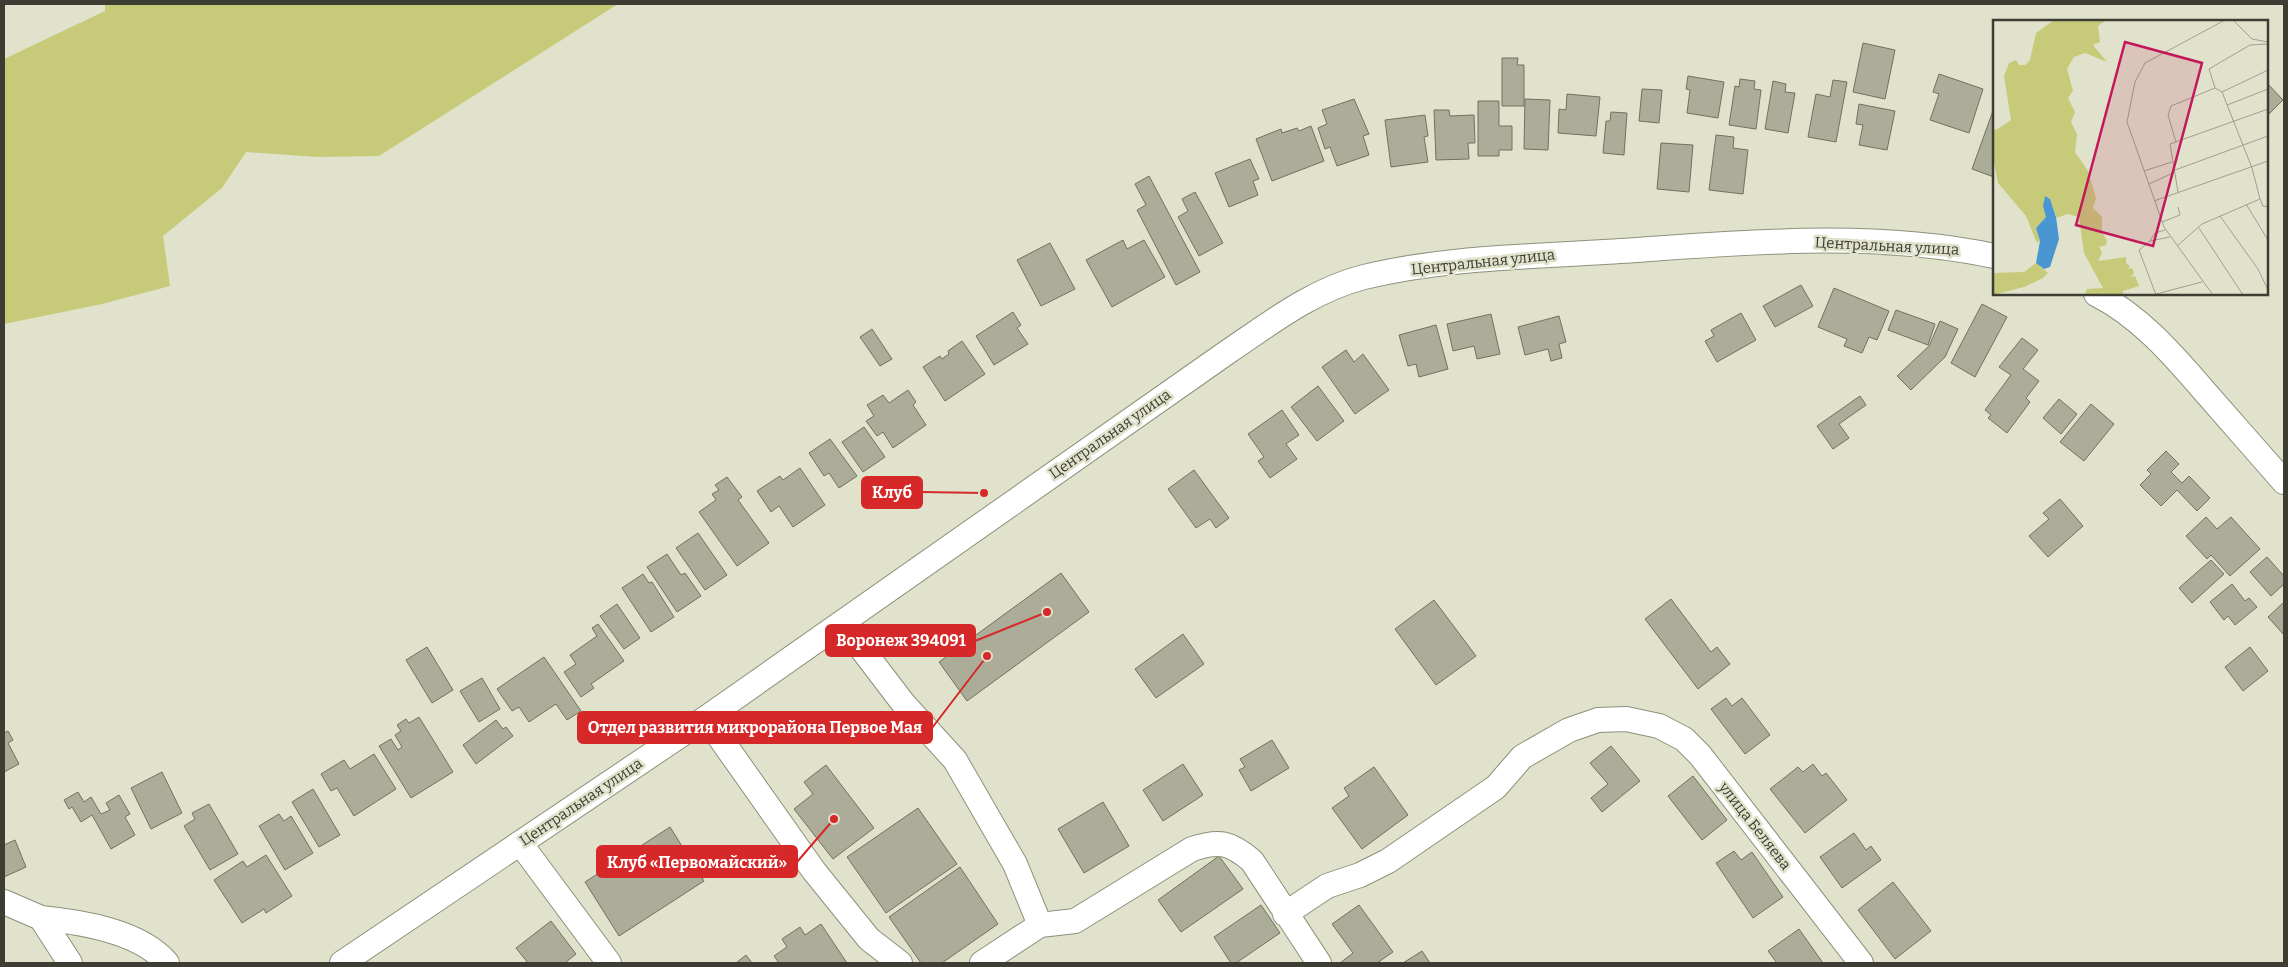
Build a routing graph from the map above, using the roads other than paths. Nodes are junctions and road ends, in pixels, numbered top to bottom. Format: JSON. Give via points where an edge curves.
{"nodes":[{"id":1,"x":1993,"y":256,"type":"edge"},
{"id":2,"x":2098,"y":295,"type":"edge"},
{"id":3,"x":2284,"y":482,"type":"edge"},
{"id":4,"x":842,"y":622,"type":"junction"},
{"id":5,"x":706,"y":718,"type":"junction"},
{"id":6,"x":520,"y":843,"type":"junction"},
{"id":7,"x":4,"y":902,"type":"edge"},
{"id":8,"x":1285,"y":914,"type":"junction"},
{"id":9,"x":42,"y":918,"type":"junction"},
{"id":10,"x":1040,"y":925,"type":"junction"},
{"id":11,"x":70,"y":963,"type":"edge"},
{"id":12,"x":167,"y":963,"type":"edge"},
{"id":13,"x":342,"y":963,"type":"edge"},
{"id":14,"x":609,"y":963,"type":"edge"},
{"id":15,"x":900,"y":963,"type":"edge"},
{"id":16,"x":982,"y":963,"type":"edge"},
{"id":17,"x":1319,"y":963,"type":"edge"},
{"id":18,"x":1861,"y":963,"type":"edge"}],
"edges":[{"from":1,"to":4,"type":"street","name":"Центральная улица","via":[[1951,248],[1882,243],[1767,242],[1502,257],[1425,266],[1362,278],[1306,299]]},
{"from":2,"to":3,"type":"street","via":[[2153,335]]},
{"from":4,"to":5,"type":"street","name":"Центральная улица"},
{"from":4,"to":10,"type":"street","via":[[903,703],[955,760],[1015,864]]},
{"from":5,"to":6,"type":"street","name":"Центральная улица"},
{"from":5,"to":15,"type":"street","via":[[814,871],[869,939]]},
{"from":6,"to":13,"type":"street","name":"Центральная улица"},
{"from":6,"to":14,"type":"street"},
{"from":7,"to":9,"type":"street"},
{"from":8,"to":10,"type":"street","via":[[1252,861],[1238,849],[1223,843],[1208,843],[1192,849],[1075,921]]},
{"from":8,"to":17,"type":"street"},
{"from":8,"to":18,"type":"street","name":"улица Беляева","via":[[1327,886],[1388,861],[1496,787],[1522,757],[1569,730],[1598,720],[1626,719],[1659,726],[1684,739],[1700,755]]},
{"from":9,"to":11,"type":"street"},
{"from":9,"to":12,"type":"street","via":[[72,921],[138,940]]},
{"from":10,"to":16,"type":"street"}]}
